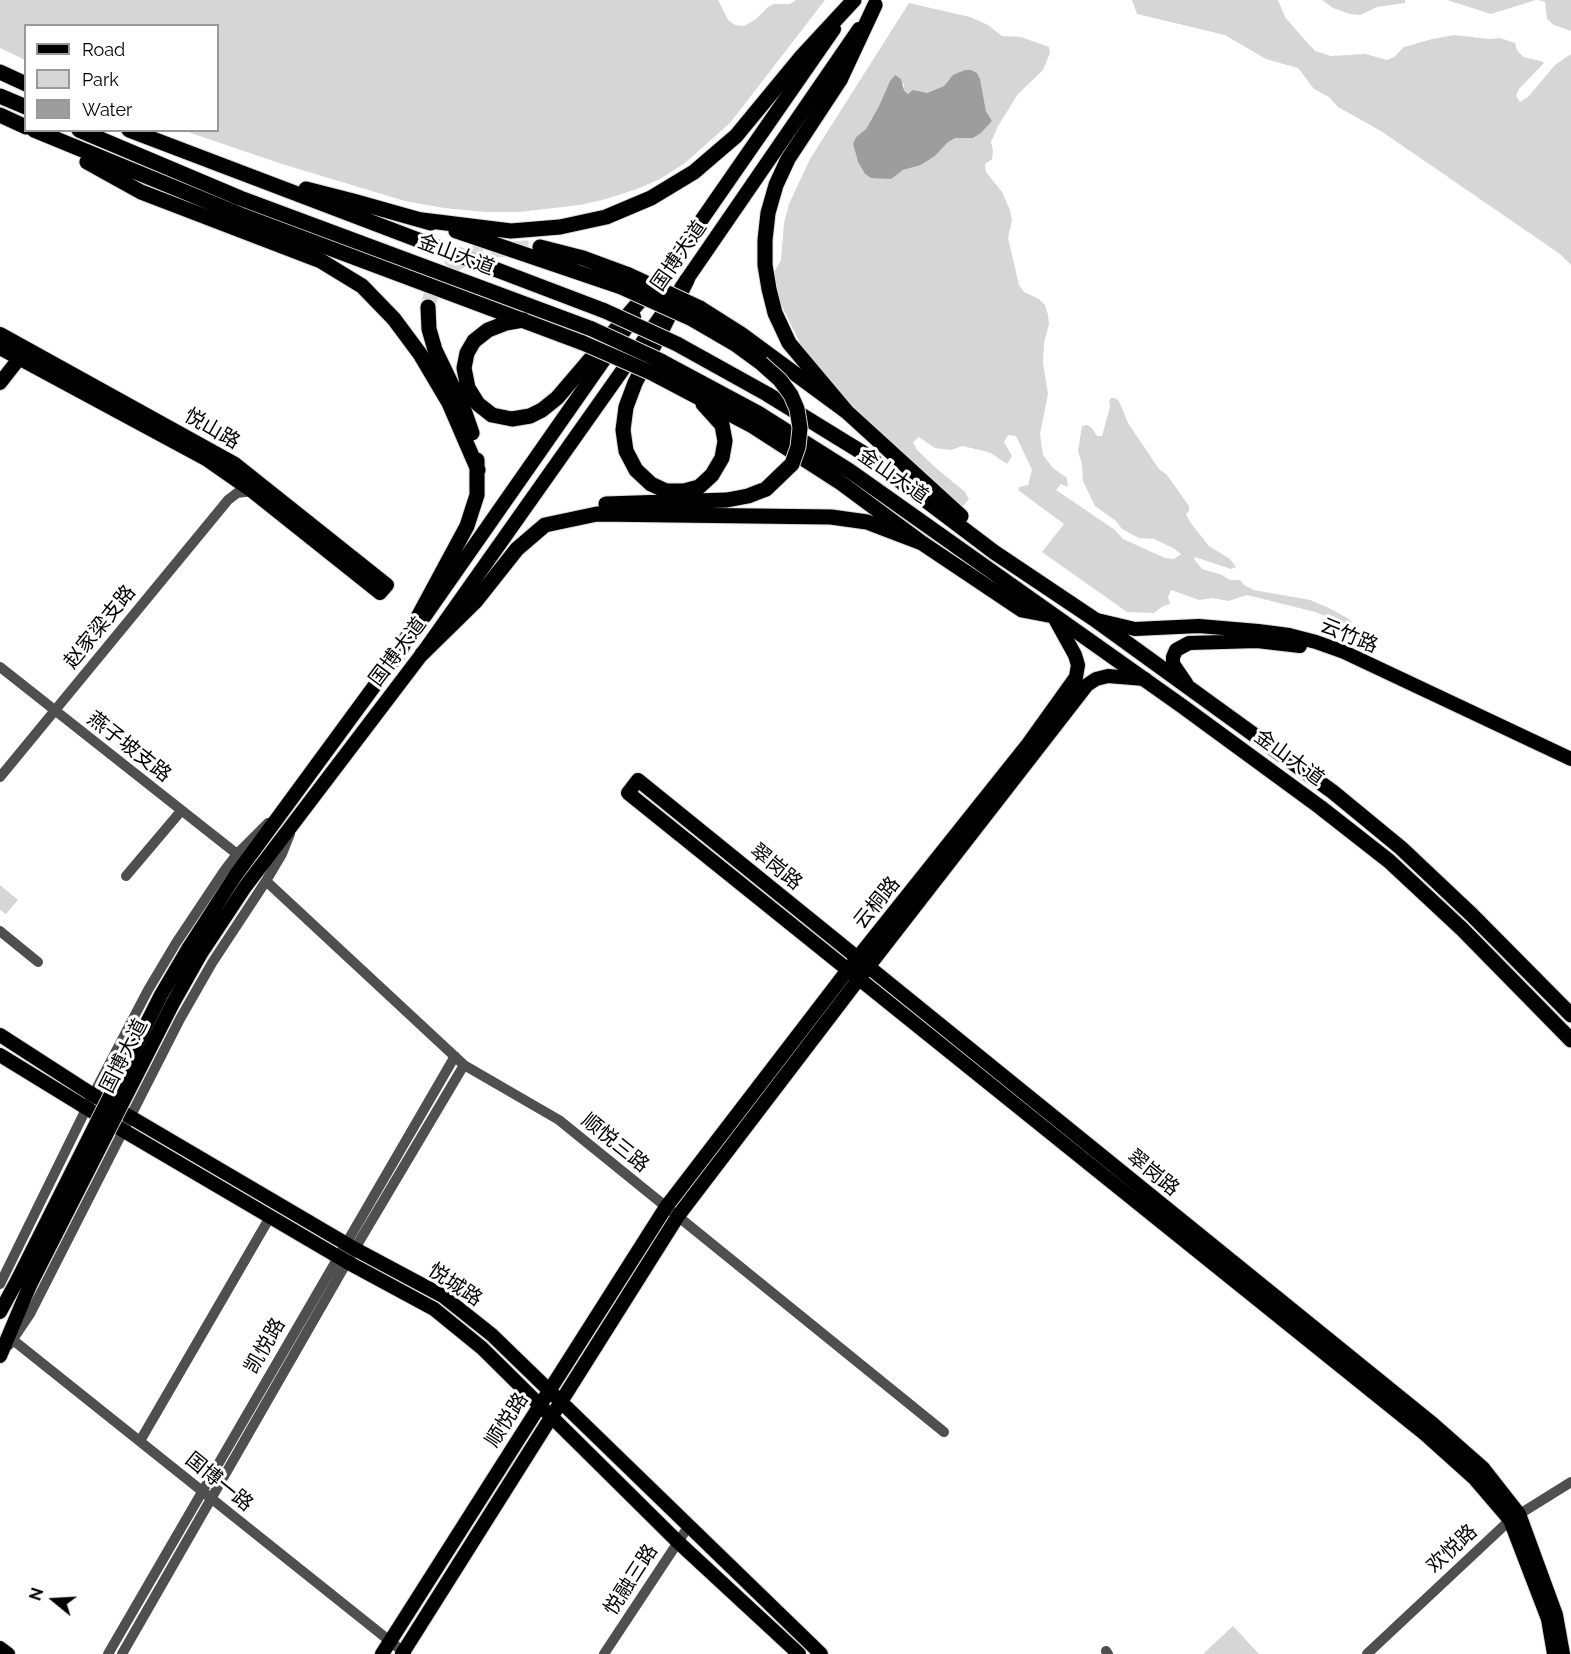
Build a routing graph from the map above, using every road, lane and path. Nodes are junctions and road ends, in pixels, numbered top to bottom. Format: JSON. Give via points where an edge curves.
{"nodes":[{"id":1,"x":854,"y":0,"type":"edge"},
{"id":2,"x":877,"y":2,"type":"edge"},
{"id":3,"x":0,"y":72,"type":"edge"},
{"id":4,"x":24,"y":83,"type":"edge"},
{"id":5,"x":0,"y":96,"type":"edge"},
{"id":6,"x":24,"y":106,"type":"edge"},
{"id":7,"x":0,"y":115,"type":"edge"},
{"id":8,"x":24,"y":126,"type":"edge"},
{"id":9,"x":36,"y":132,"type":"edge"},
{"id":10,"x":38,"y":132,"type":"edge"},
{"id":11,"x":84,"y":132,"type":"edge"},
{"id":12,"x":134,"y":132,"type":"edge"},
{"id":13,"x":248,"y":176,"type":"junction"},
{"id":14,"x":422,"y":220,"type":"junction"},
{"id":15,"x":540,"y":248,"type":"tunnel mouth"},
{"id":16,"x":669,"y":267,"type":"junction"},
{"id":17,"x":687,"y":280,"type":"junction"},
{"id":18,"x":625,"y":281,"type":"junction"},
{"id":19,"x":428,"y":307,"type":"tunnel mouth"},
{"id":20,"x":696,"y":313,"type":"junction"},
{"id":21,"x":525,"y":320,"type":"junction"},
{"id":22,"x":0,"y":334,"type":"edge"},
{"id":23,"x":11,"y":351,"type":"edge"},
{"id":24,"x":657,"y":368,"type":"junction"},
{"id":25,"x":0,"y":383,"type":"edge"},
{"id":26,"x":695,"y":395,"type":"junction"},
{"id":27,"x":847,"y":412,"type":"junction"},
{"id":28,"x":478,"y":470,"type":"junction"},
{"id":29,"x":228,"y":474,"type":"junction"},
{"id":30,"x":252,"y":491,"type":"junction"},
{"id":31,"x":228,"y":500,"type":"junction"},
{"id":32,"x":545,"y":525,"type":"junction"},
{"id":33,"x":922,"y":543,"type":"junction"},
{"id":34,"x":1016,"y":567,"type":"junction"},
{"id":35,"x":1053,"y":616,"type":"junction"},
{"id":36,"x":1094,"y":619,"type":"junction"},
{"id":37,"x":422,"y":654,"type":"junction"},
{"id":38,"x":397,"y":656,"type":"junction"},
{"id":39,"x":0,"y":667,"type":"edge"},
{"id":40,"x":1144,"y":680,"type":"junction"},
{"id":41,"x":1190,"y":687,"type":"junction"},
{"id":42,"x":54,"y":711,"type":"junction"},
{"id":43,"x":1571,"y":759,"type":"edge"},
{"id":44,"x":1571,"y":768,"type":"edge"},
{"id":45,"x":0,"y":777,"type":"edge"},
{"id":46,"x":285,"y":806,"type":"junction"},
{"id":47,"x":181,"y":811,"type":"junction"},
{"id":48,"x":297,"y":818,"type":"junction"},
{"id":49,"x":237,"y":854,"type":"junction"},
{"id":50,"x":126,"y":876,"type":"dead end"},
{"id":51,"x":266,"y":881,"type":"junction"},
{"id":52,"x":0,"y":931,"type":"edge"},
{"id":53,"x":194,"y":952,"type":"junction"},
{"id":54,"x":38,"y":963,"type":"dead end"},
{"id":55,"x":863,"y":963,"type":"junction"},
{"id":56,"x":853,"y":975,"type":"junction"},
{"id":57,"x":1571,"y":1015,"type":"edge"},
{"id":58,"x":0,"y":1035,"type":"edge"},
{"id":59,"x":1571,"y":1040,"type":"edge"},
{"id":60,"x":0,"y":1055,"type":"edge"},
{"id":61,"x":455,"y":1056,"type":"junction"},
{"id":62,"x":464,"y":1065,"type":"junction"},
{"id":63,"x":93,"y":1095,"type":"junction"},
{"id":64,"x":86,"y":1108,"type":"junction"},
{"id":65,"x":131,"y":1117,"type":"junction"},
{"id":66,"x":124,"y":1131,"type":"junction"},
{"id":67,"x":666,"y":1208,"type":"junction"},
{"id":68,"x":678,"y":1216,"type":"junction"},
{"id":69,"x":270,"y":1217,"type":"junction"},
{"id":70,"x":350,"y":1246,"type":"junction"},
{"id":71,"x":343,"y":1259,"type":"junction"},
{"id":72,"x":24,"y":1282,"type":"junction"},
{"id":73,"x":0,"y":1284,"type":"edge"},
{"id":74,"x":0,"y":1312,"type":"edge"},
{"id":75,"x":13,"y":1340,"type":"junction"},
{"id":76,"x":0,"y":1357,"type":"edge"},
{"id":77,"x":549,"y":1391,"type":"junction"},
{"id":78,"x":561,"y":1402,"type":"junction"},
{"id":79,"x":540,"y":1405,"type":"junction"},
{"id":80,"x":551,"y":1416,"type":"junction"},
{"id":81,"x":944,"y":1432,"type":"dead end"},
{"id":82,"x":140,"y":1442,"type":"junction"},
{"id":83,"x":1571,"y":1482,"type":"edge"},
{"id":84,"x":201,"y":1491,"type":"junction"},
{"id":85,"x":211,"y":1499,"type":"junction"},
{"id":86,"x":1514,"y":1517,"type":"junction"},
{"id":87,"x":688,"y":1527,"type":"junction"},
{"id":88,"x":678,"y":1542,"type":"junction"},
{"id":89,"x":389,"y":1641,"type":"junction"},
{"id":90,"x":0,"y":1648,"type":"edge"},
{"id":91,"x":404,"y":1653,"type":"edge"},
{"id":92,"x":819,"y":1653,"type":"edge"},
{"id":93,"x":8,"y":1654,"type":"edge"},
{"id":94,"x":108,"y":1654,"type":"edge"},
{"id":95,"x":122,"y":1654,"type":"edge"},
{"id":96,"x":382,"y":1654,"type":"edge"},
{"id":97,"x":604,"y":1654,"type":"edge"},
{"id":98,"x":799,"y":1654,"type":"edge"},
{"id":99,"x":1367,"y":1654,"type":"edge"},
{"id":100,"x":1554,"y":1654,"type":"edge"},
{"id":101,"x":1563,"y":1654,"type":"edge"}],
"edges":[{"from":1,"to":14,"type":"highway","via":[[736,136],[694,172],[651,198],[606,217],[560,227],[511,231]]},
{"from":1,"to":16,"type":"main road","name":"国博大道"},
{"from":2,"to":17,"type":"main road","name":"国博大道"},
{"from":2,"to":27,"type":"highway","via":[[840,80],[788,159],[768,213],[765,240],[769,289],[789,343]]},
{"from":3,"to":4,"type":"highway"},
{"from":5,"to":6,"type":"highway"},
{"from":7,"to":8,"type":"highway"},
{"from":9,"to":28,"type":"highway","via":[[141,192],[321,261],[362,286],[420,354],[449,403]]},
{"from":10,"to":21,"type":"highway","via":[[241,214]]},
{"from":11,"to":24,"type":"highway","name":"金山大道","bridge":true,"via":[[240,198],[592,329]]},
{"from":12,"to":13,"type":"highway","name":"金山大道"},
{"from":13,"to":14,"type":"highway"},
{"from":13,"to":34,"type":"highway","name":"金山大道","bridge":true,"via":[[605,310],[676,344],[863,453]]},
{"from":14,"to":18,"type":"highway","via":[[578,271]]},
{"from":15,"to":18,"type":"highway","via":[[583,258]]},
{"from":16,"to":21,"type":"highway","via":[[557,398],[530,416],[512,419],[492,415],[478,404],[468,388],[464,368],[467,353],[488,330]]},
{"from":16,"to":38,"type":"main road","name":"国博大道"},
{"from":17,"to":26,"type":"highway","via":[[635,383],[623,430],[626,451],[636,470],[666,491],[699,487],[722,458],[722,424]]},
{"from":17,"to":37,"type":"main road","name":"国博大道"},
{"from":18,"to":20,"type":"highway","bridge":true},
{"from":19,"to":28,"type":"highway","via":[[435,350],[464,410]]},
{"from":20,"to":27,"type":"highway","via":[[741,334]]},
{"from":20,"to":32,"type":"highway","bridge":true,"via":[[761,363],[790,395],[800,428],[792,464],[766,489],[748,496],[595,505]]},
{"from":21,"to":24,"type":"highway","bridge":true},
{"from":22,"to":23,"type":"main road","name":"悦山路"},
{"from":23,"to":25,"type":"main road"},
{"from":23,"to":29,"type":"main road","name":"悦山路"},
{"from":23,"to":30,"type":"main road","name":"悦山路","via":[[235,464],[383,589]]},
{"from":24,"to":26,"type":"highway"},
{"from":24,"to":35,"type":"highway","name":"金山大道","via":[[758,413],[850,471]]},
{"from":26,"to":33,"type":"highway","via":[[751,425],[831,477]]},
{"from":27,"to":34,"type":"highway"},
{"from":28,"to":38,"type":"highway","via":[[477,495],[467,526]]},
{"from":29,"to":30,"type":"main road","name":"悦山路"},
{"from":29,"to":31,"type":"street"},
{"from":30,"to":31,"type":"street"},
{"from":31,"to":42,"type":"street","name":"赵家梁支路"},
{"from":32,"to":33,"type":"highway","via":[[597,514],[831,517],[867,522]]},
{"from":32,"to":37,"type":"highway","via":[[517,549],[475,602]]},
{"from":33,"to":35,"type":"highway","via":[[1022,610]]},
{"from":34,"to":36,"type":"highway","name":"金山大道"},
{"from":35,"to":40,"type":"highway","name":"金山大道"},
{"from":35,"to":55,"type":"main road","name":"云桐路","via":[[1076,655],[1077,677]]},
{"from":36,"to":41,"type":"highway","name":"金山大道"},
{"from":36,"to":43,"type":"main road","name":"云竹路","via":[[1135,629],[1199,626],[1289,634],[1344,652]]},
{"from":37,"to":48,"type":"main road","name":"国博大道"},
{"from":38,"to":46,"type":"main road","name":"国博大道"},
{"from":39,"to":42,"type":"street","name":"燕子坡支路"},
{"from":40,"to":55,"type":"main road","name":"云桐路","via":[[1108,676],[1087,686]]},
{"from":40,"to":59,"type":"highway","name":"金山大道","via":[[1389,861]]},
{"from":41,"to":44,"type":"main road","name":"云竹路","via":[[1173,664],[1173,657],[1182,646],[1199,642],[1288,644],[1340,659]]},
{"from":41,"to":57,"type":"highway","name":"金山大道","via":[[1333,792],[1401,848]]},
{"from":42,"to":45,"type":"street","name":"赵家梁支路"},
{"from":42,"to":47,"type":"street","name":"燕子坡支路"},
{"from":46,"to":49,"type":"street"},
{"from":46,"to":53,"type":"main road","name":"国博大道","via":[[235,876]]},
{"from":47,"to":49,"type":"street","name":"燕子坡支路"},
{"from":47,"to":50,"type":"street"},
{"from":48,"to":51,"type":"street"},
{"from":48,"to":53,"type":"main road","name":"国博大道"},
{"from":49,"to":63,"type":"street","via":[[171,952]]},
{"from":51,"to":61,"type":"street","name":"顺悦三路"},
{"from":51,"to":65,"type":"street","via":[[212,963]]},
{"from":52,"to":54,"type":"street"},
{"from":53,"to":72,"type":"main road","name":"国博大道","bridge":true,"via":[[173,1003]]},
{"from":55,"to":56,"type":"main road","name":"云桐路"},
{"from":55,"to":56,"type":"main road","name":"翠岗路","via":[[638,780],[628,793]]},
{"from":55,"to":86,"type":"main road","name":"翠岗路","via":[[1433,1425],[1483,1468]]},
{"from":56,"to":67,"type":"main road","name":"云桐路"},
{"from":56,"to":68,"type":"main road","name":"云桐路"},
{"from":56,"to":86,"type":"main road","name":"翠岗路","via":[[1425,1434]]},
{"from":58,"to":63,"type":"main road","name":"悦城路"},
{"from":60,"to":64,"type":"main road","name":"悦城路"},
{"from":61,"to":62,"type":"street","name":"顺悦三路"},
{"from":61,"to":70,"type":"street","name":"凯悦路"},
{"from":62,"to":67,"type":"street","name":"顺悦三路","via":[[560,1120]]},
{"from":62,"to":70,"type":"street","name":"凯悦路"},
{"from":63,"to":64,"type":"street"},
{"from":63,"to":65,"type":"main road","name":"悦城路"},
{"from":64,"to":66,"type":"main road","name":"悦城路"},
{"from":64,"to":73,"type":"street"},
{"from":65,"to":66,"type":"street"},
{"from":65,"to":70,"type":"main road","name":"悦城路"},
{"from":66,"to":69,"type":"main road","name":"悦城路"},
{"from":66,"to":75,"type":"street"},
{"from":67,"to":68,"type":"street","name":"顺悦三路"},
{"from":67,"to":77,"type":"main road","name":"顺悦路"},
{"from":68,"to":78,"type":"main road","name":"顺悦路"},
{"from":68,"to":81,"type":"street","name":"顺悦三路"},
{"from":69,"to":71,"type":"main road","name":"悦城路"},
{"from":69,"to":82,"type":"street"},
{"from":70,"to":71,"type":"street","name":"凯悦路"},
{"from":70,"to":77,"type":"main road","name":"悦城路","via":[[443,1296],[492,1335]]},
{"from":71,"to":79,"type":"main road","name":"悦城路","via":[[434,1309],[482,1348]]},
{"from":71,"to":84,"type":"street","name":"凯悦路"},
{"from":71,"to":85,"type":"street","name":"凯悦路"},
{"from":72,"to":74,"type":"main road","name":"国博大道"},
{"from":72,"to":76,"type":"main road","name":"国博大道"},
{"from":75,"to":76,"type":"street"},
{"from":75,"to":82,"type":"street","name":"国博一路"},
{"from":77,"to":78,"type":"main road","name":"悦城路"},
{"from":77,"to":79,"type":"main road","name":"顺悦路"},
{"from":78,"to":80,"type":"main road","name":"顺悦路"},
{"from":78,"to":87,"type":"main road","name":"悦城路"},
{"from":79,"to":80,"type":"main road","name":"悦城路"},
{"from":79,"to":89,"type":"main road","name":"顺悦路"},
{"from":80,"to":88,"type":"main road","name":"悦城路"},
{"from":80,"to":91,"type":"main road","name":"顺悦路"},
{"from":82,"to":84,"type":"street","name":"国博一路"},
{"from":83,"to":86,"type":"street","name":"欢悦路"},
{"from":84,"to":85,"type":"street","name":"国博一路"},
{"from":84,"to":94,"type":"street","name":"凯悦路"},
{"from":85,"to":89,"type":"street","name":"国博一路"},
{"from":85,"to":95,"type":"street","name":"凯悦路"},
{"from":86,"to":99,"type":"street","name":"欢悦路"},
{"from":86,"to":100,"type":"main road","name":"翠岗路","via":[[1548,1619]]},
{"from":86,"to":101,"type":"main road","name":"翠岗路","via":[[1557,1615]]},
{"from":87,"to":88,"type":"street","name":"悦融三路"},
{"from":87,"to":92,"type":"main road","name":"悦城路"},
{"from":88,"to":97,"type":"street","name":"悦融三路"},
{"from":88,"to":98,"type":"main road","name":"悦城路"},
{"from":89,"to":91,"type":"street","name":"国博一路"},
{"from":89,"to":96,"type":"main road","name":"顺悦路"},
{"from":90,"to":93,"type":"main road"}]}
